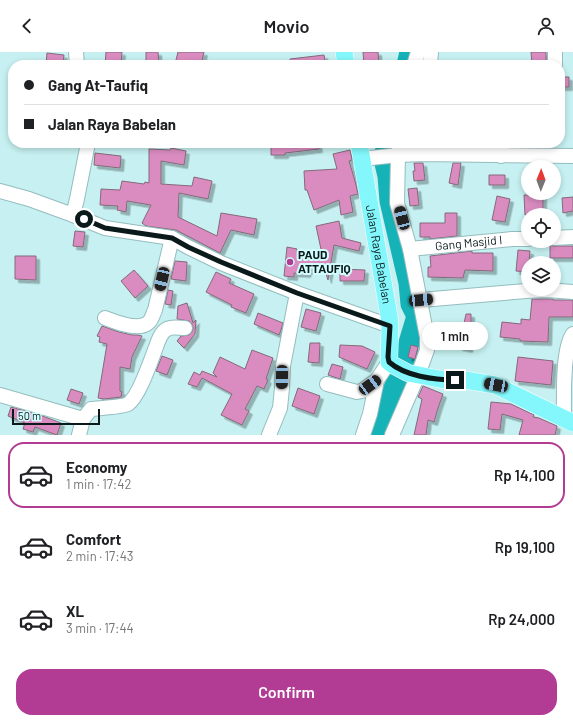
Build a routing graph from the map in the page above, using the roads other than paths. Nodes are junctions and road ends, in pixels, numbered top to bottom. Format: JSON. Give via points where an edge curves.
{"nodes":[{"id":1,"x":87,"y":148,"type":"edge"},
{"id":2,"x":424,"y":149,"type":"edge"},
{"id":3,"x":501,"y":149,"type":"edge"},
{"id":4,"x":558,"y":150,"type":"edge"},
{"id":5,"x":381,"y":152,"type":"edge"},
{"id":6,"x":573,"y":156,"type":"edge"},
{"id":7,"x":0,"y":191,"type":"edge"},
{"id":8,"x":73,"y":215,"type":"junction"},
{"id":9,"x":573,"y":237,"type":"edge"},
{"id":10,"x":172,"y":238,"type":"junction"},
{"id":11,"x":561,"y":238,"type":"edge"},
{"id":12,"x":521,"y":239,"type":"edge"},
{"id":13,"x":410,"y":249,"type":"junction"},
{"id":14,"x":573,"y":292,"type":"edge"},
{"id":15,"x":297,"y":293,"type":"junction"},
{"id":16,"x":421,"y":300,"type":"junction"},
{"id":17,"x":105,"y":318,"type":"dead end"},
{"id":18,"x":390,"y":326,"type":"junction"},
{"id":19,"x":186,"y":328,"type":"dead end"},
{"id":20,"x":573,"y":334,"type":"edge"},
{"id":21,"x":391,"y":364,"type":"junction"},
{"id":22,"x":413,"y":374,"type":"junction"},
{"id":23,"x":377,"y":380,"type":"junction"},
{"id":24,"x":327,"y":384,"type":"dead end"},
{"id":25,"x":0,"y":395,"type":"edge"},
{"id":26,"x":83,"y":419,"type":"junction"},
{"id":27,"x":569,"y":420,"type":"edge"},
{"id":28,"x":79,"y":435,"type":"edge"},
{"id":29,"x":269,"y":435,"type":"edge"},
{"id":30,"x":363,"y":435,"type":"edge"},
{"id":31,"x":392,"y":435,"type":"edge"}],
"edges":[{"from":1,"to":8,"type":"street"},
{"from":2,"to":3,"type":"street"},
{"from":2,"to":5,"type":"street"},
{"from":3,"to":4,"type":"street"},
{"from":4,"to":6,"type":"street"},
{"from":5,"to":13,"type":"street"},
{"from":5,"to":18,"type":"main road","name":"Jalan Raya Babelan"},
{"from":7,"to":8,"type":"street"},
{"from":8,"to":10,"type":"street","via":[[105,228]]},
{"from":9,"to":11,"type":"street"},
{"from":10,"to":15,"type":"street","via":[[221,262]]},
{"from":10,"to":17,"type":"street","via":[[155,310],[150,321],[138,327]]},
{"from":12,"to":13,"type":"street","name":"Gang Masjid I"},
{"from":13,"to":16,"type":"street"},
{"from":14,"to":16,"type":"street","via":[[526,291]]},
{"from":15,"to":18,"type":"street"},
{"from":15,"to":29,"type":"street","via":[[283,366],[280,408]]},
{"from":16,"to":22,"type":"street","via":[[428,337],[427,350]]},
{"from":18,"to":21,"type":"main road","name":"Jalan Raya Babelan"},
{"from":19,"to":26,"type":"street","via":[[168,328],[163,331],[138,391],[131,401],[124,406],[91,409]]},
{"from":20,"to":27,"type":"street","via":[[567,349],[564,369]]},
{"from":21,"to":22,"type":"main road"},
{"from":21,"to":23,"type":"street"},
{"from":22,"to":27,"type":"main road","via":[[496,385]]},
{"from":22,"to":31,"type":"street"},
{"from":23,"to":24,"type":"street","via":[[357,392]]},
{"from":23,"to":30,"type":"street"},
{"from":25,"to":26,"type":"street"},
{"from":26,"to":28,"type":"street"}]}
